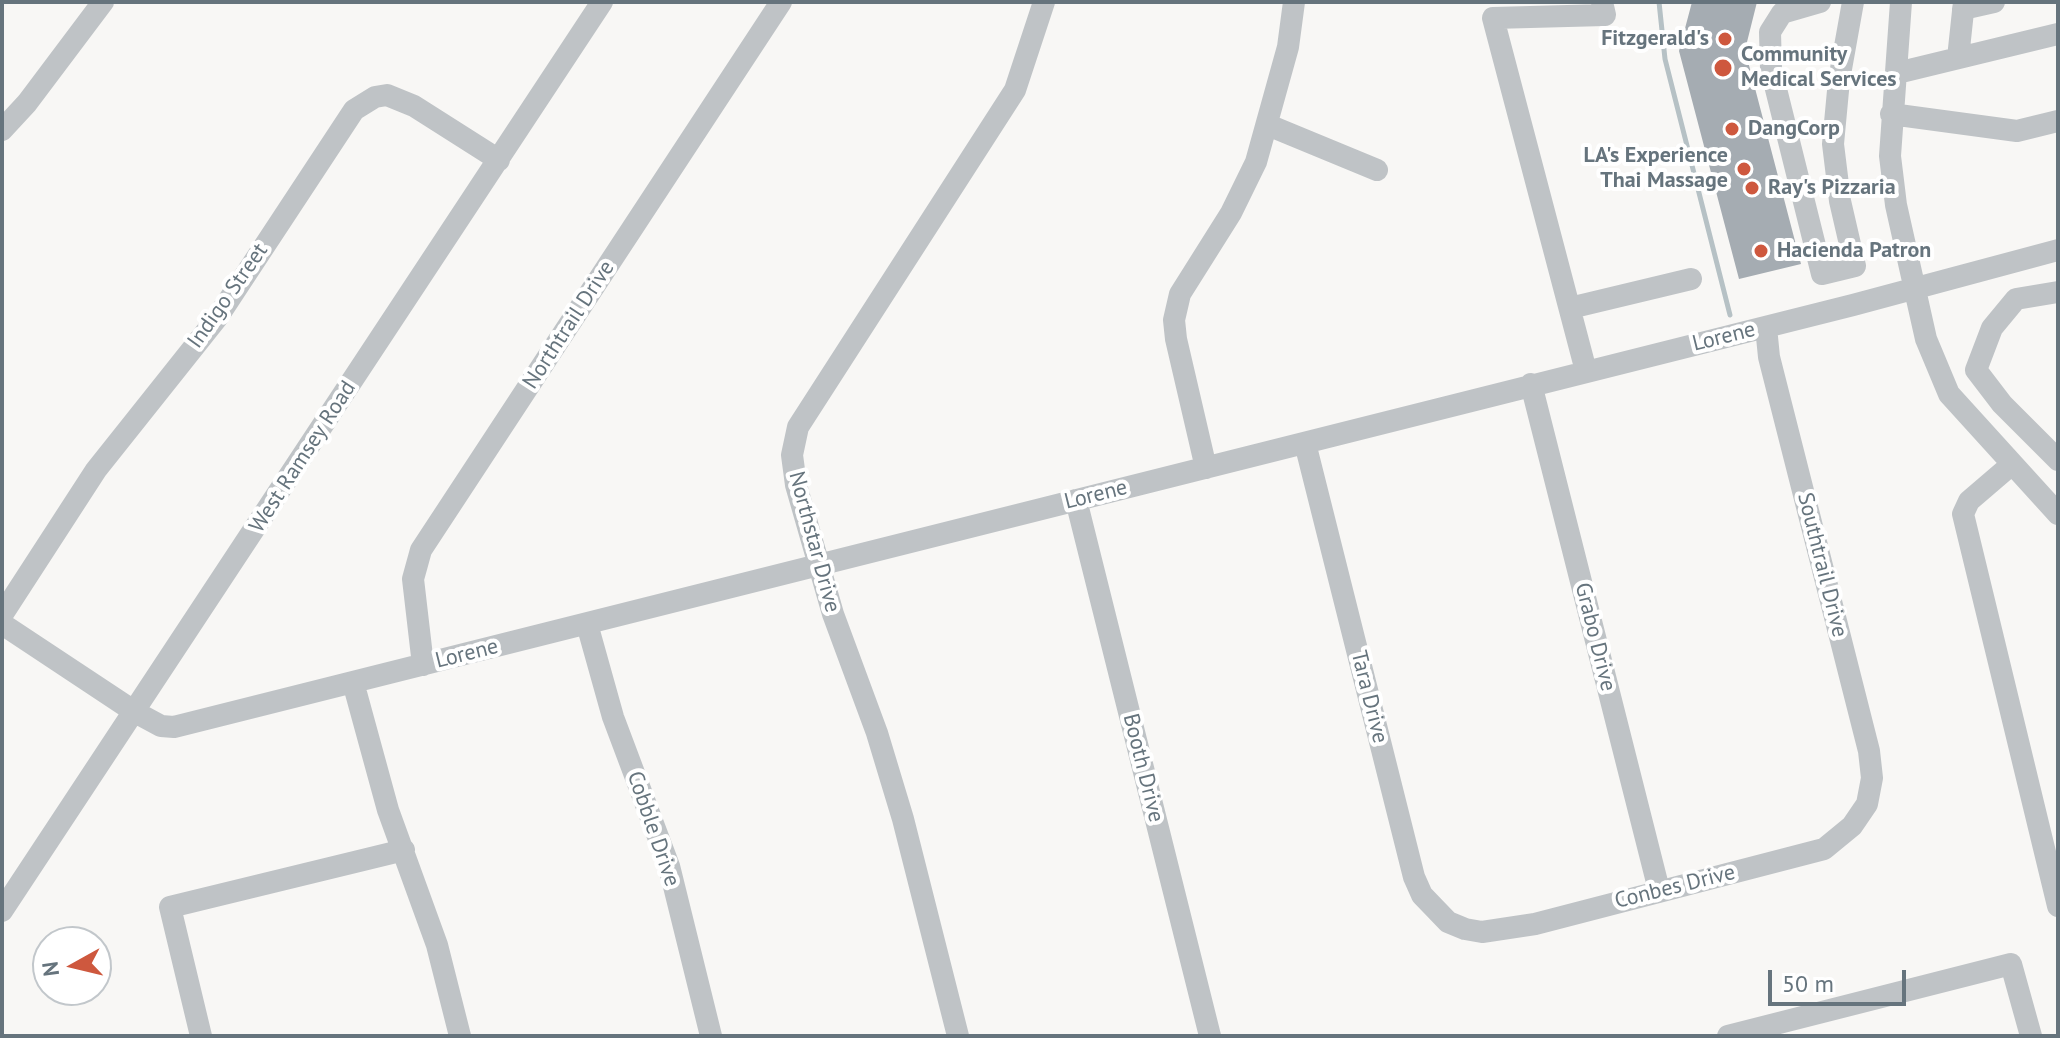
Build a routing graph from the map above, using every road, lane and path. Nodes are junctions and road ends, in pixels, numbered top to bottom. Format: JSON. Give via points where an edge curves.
{"nodes":[{"id":1,"x":103,"y":2,"type":"edge"},
{"id":2,"x":602,"y":2,"type":"edge"},
{"id":3,"x":781,"y":2,"type":"edge"},
{"id":4,"x":1044,"y":2,"type":"edge"},
{"id":5,"x":1294,"y":2,"type":"edge"},
{"id":6,"x":1602,"y":2,"type":"edge"},
{"id":7,"x":1820,"y":2,"type":"edge"},
{"id":8,"x":1853,"y":2,"type":"edge"},
{"id":9,"x":1901,"y":2,"type":"edge"},
{"id":10,"x":1994,"y":2,"type":"edge"},
{"id":11,"x":1963,"y":6,"type":"edge"},
{"id":12,"x":1491,"y":10,"type":"edge"},
{"id":13,"x":2058,"y":34,"type":"edge"},
{"id":14,"x":1958,"y":58,"type":"junction"},
{"id":15,"x":1897,"y":73,"type":"junction"},
{"id":16,"x":1891,"y":114,"type":"junction"},
{"id":17,"x":2058,"y":121,"type":"edge"},
{"id":18,"x":1268,"y":125,"type":"junction"},
{"id":19,"x":2,"y":130,"type":"edge"},
{"id":20,"x":499,"y":160,"type":"junction"},
{"id":21,"x":1377,"y":170,"type":"dead end"},
{"id":22,"x":2058,"y":250,"type":"edge"},
{"id":23,"x":1843,"y":269,"type":"junction"},
{"id":24,"x":1691,"y":279,"type":"dead end"},
{"id":25,"x":1913,"y":289,"type":"junction"},
{"id":26,"x":2058,"y":292,"type":"edge"},
{"id":27,"x":1853,"y":305,"type":"junction"},
{"id":28,"x":1570,"y":308,"type":"junction"},
{"id":29,"x":1766,"y":327,"type":"junction"},
{"id":30,"x":1976,"y":370,"type":"junction"},
{"id":31,"x":1586,"y":371,"type":"junction"},
{"id":32,"x":1531,"y":384,"type":"junction"},
{"id":33,"x":1949,"y":394,"type":"junction"},
{"id":34,"x":1305,"y":443,"type":"junction"},
{"id":35,"x":2058,"y":460,"type":"edge"},
{"id":36,"x":2011,"y":465,"type":"junction"},
{"id":37,"x":1206,"y":468,"type":"junction"},
{"id":38,"x":1076,"y":500,"type":"junction"},
{"id":39,"x":2058,"y":514,"type":"edge"},
{"id":40,"x":820,"y":564,"type":"junction"},
{"id":41,"x":2,"y":615,"type":"edge"},
{"id":42,"x":2,"y":624,"type":"edge"},
{"id":43,"x":587,"y":624,"type":"junction"},
{"id":44,"x":423,"y":665,"type":"junction"},
{"id":45,"x":353,"y":682,"type":"junction"},
{"id":46,"x":135,"y":712,"type":"junction"},
{"id":47,"x":1867,"y":804,"type":"joint"},
{"id":48,"x":404,"y":850,"type":"junction"},
{"id":49,"x":1659,"y":890,"type":"junction"},
{"id":50,"x":2058,"y":906,"type":"edge"},
{"id":51,"x":2,"y":911,"type":"edge"},
{"id":52,"x":1465,"y":929,"type":"joint"},
{"id":53,"x":1776,"y":1030,"type":"edge"},
{"id":54,"x":201,"y":1036,"type":"edge"},
{"id":55,"x":460,"y":1036,"type":"edge"},
{"id":56,"x":711,"y":1036,"type":"edge"},
{"id":57,"x":958,"y":1036,"type":"edge"},
{"id":58,"x":1210,"y":1036,"type":"edge"},
{"id":59,"x":1728,"y":1036,"type":"edge"},
{"id":60,"x":2031,"y":1036,"type":"edge"}],
"edges":[{"from":1,"to":19,"type":"street"},
{"from":2,"to":20,"type":"street","name":"West Ramsey Road"},
{"from":3,"to":44,"type":"street","name":"Northtrail Drive","via":[[421,550],[413,579]]},
{"from":4,"to":40,"type":"street","name":"Northstar Drive","via":[[1015,90],[798,427],[792,455],[796,485]]},
{"from":5,"to":18,"type":"street"},
{"from":6,"to":12,"type":"street","via":[[1605,15]]},
{"from":7,"to":23,"type":"street","via":[[1782,13],[1770,32],[1771,69],[1822,274]]},
{"from":8,"to":23,"type":"street","via":[[1833,144],[1855,266]]},
{"from":9,"to":15,"type":"street"},
{"from":10,"to":11,"type":"street"},
{"from":11,"to":14,"type":"street"},
{"from":12,"to":28,"type":"street"},
{"from":13,"to":14,"type":"street"},
{"from":14,"to":15,"type":"street"},
{"from":15,"to":16,"type":"street"},
{"from":16,"to":17,"type":"street","via":[[2017,131]]},
{"from":16,"to":25,"type":"street","via":[[1896,205]]},
{"from":18,"to":21,"type":"street"},
{"from":18,"to":37,"type":"street","via":[[1231,213],[1180,294],[1174,320]]},
{"from":20,"to":41,"type":"street","name":"Indigo Street","via":[[414,106],[387,95],[354,110],[217,318],[103,460]]},
{"from":20,"to":46,"type":"street","name":"West Ramsey Road"},
{"from":22,"to":25,"type":"street","name":"Lorene"},
{"from":23,"to":27,"type":"street"},
{"from":24,"to":28,"type":"street"},
{"from":25,"to":27,"type":"street","name":"Lorene"},
{"from":25,"to":33,"type":"street"},
{"from":26,"to":30,"type":"street","via":[[2016,299],[1992,328]]},
{"from":27,"to":29,"type":"street","name":"Lorene"},
{"from":28,"to":31,"type":"street"},
{"from":29,"to":31,"type":"street","name":"Lorene"},
{"from":29,"to":47,"type":"street","name":"Southtrail Drive","via":[[1769,357],[1869,751],[1872,778]]},
{"from":30,"to":33,"type":"street"},
{"from":30,"to":35,"type":"street"},
{"from":31,"to":32,"type":"street","name":"Lorene"},
{"from":32,"to":34,"type":"street","name":"Lorene"},
{"from":32,"to":49,"type":"street","name":"Grabo Drive"},
{"from":33,"to":36,"type":"street"},
{"from":34,"to":37,"type":"street","name":"Lorene"},
{"from":34,"to":52,"type":"street","name":"Tara Drive","via":[[1414,877],[1432,907]]},
{"from":36,"to":39,"type":"street"},
{"from":36,"to":50,"type":"street","via":[[1969,501],[1963,514]]},
{"from":37,"to":38,"type":"street","name":"Lorene"},
{"from":38,"to":40,"type":"street","name":"Lorene"},
{"from":38,"to":58,"type":"street","name":"Booth Drive"},
{"from":40,"to":43,"type":"street","name":"Lorene"},
{"from":40,"to":57,"type":"street","name":"Northstar Drive","via":[[903,819]]},
{"from":42,"to":46,"type":"street","name":"Lorene"},
{"from":43,"to":44,"type":"street","name":"Lorene"},
{"from":43,"to":56,"type":"street","name":"Cobble Drive","via":[[613,717],[669,866]]},
{"from":44,"to":45,"type":"street","name":"Lorene"},
{"from":45,"to":46,"type":"street","name":"Lorene","via":[[174,727]]},
{"from":45,"to":48,"type":"street"},
{"from":46,"to":51,"type":"street","name":"West Ramsey Road"},
{"from":47,"to":49,"type":"street","name":"Conbes Drive","via":[[1852,826],[1824,849]]},
{"from":48,"to":54,"type":"street","via":[[170,907]]},
{"from":48,"to":55,"type":"street","via":[[437,945]]},
{"from":49,"to":52,"type":"street","name":"Conbes Drive","via":[[1535,924],[1482,932]]},
{"from":53,"to":59,"type":"street"},
{"from":53,"to":60,"type":"street","via":[[2011,964]]}]}
